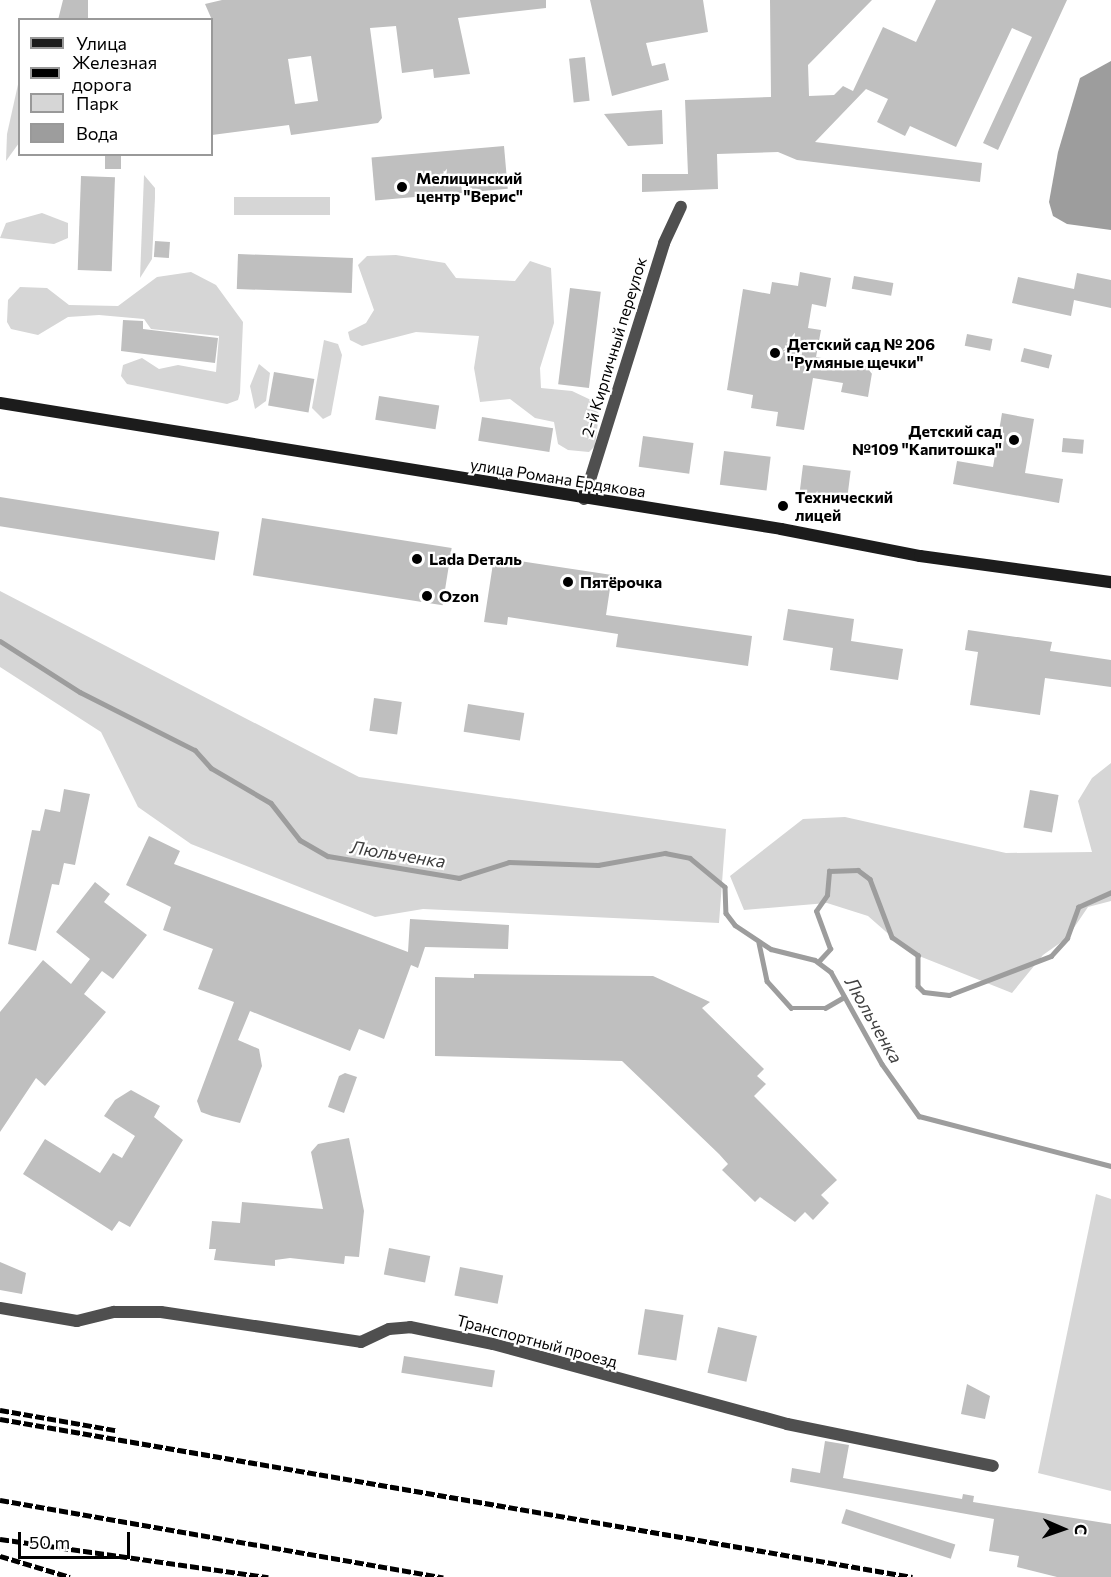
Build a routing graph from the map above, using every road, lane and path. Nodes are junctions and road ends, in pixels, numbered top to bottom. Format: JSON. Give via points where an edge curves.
{"nodes":[{"id":1,"x":681,"y":207,"type":"dead end"},
{"id":2,"x":0,"y":404,"type":"edge"},
{"id":3,"x":584,"y":500,"type":"junction"},
{"id":4,"x":1111,"y":582,"type":"edge"},
{"id":5,"x":0,"y":1308,"type":"edge"},
{"id":6,"x":993,"y":1466,"type":"dead end"}],
"edges":[{"from":1,"to":3,"type":"street","name":"2-й Кирпичный переулок","via":[[664,243]]},
{"from":2,"to":3,"type":"street","name":"улица Романа Ердякова"},
{"from":3,"to":4,"type":"street","name":"улица Романа Ердякова"},
{"from":5,"to":6,"type":"street","name":"Транспортный проезд","via":[[77,1321],[114,1312],[161,1312],[361,1342],[389,1329],[410,1327],[493,1344],[778,1422]]}]}
